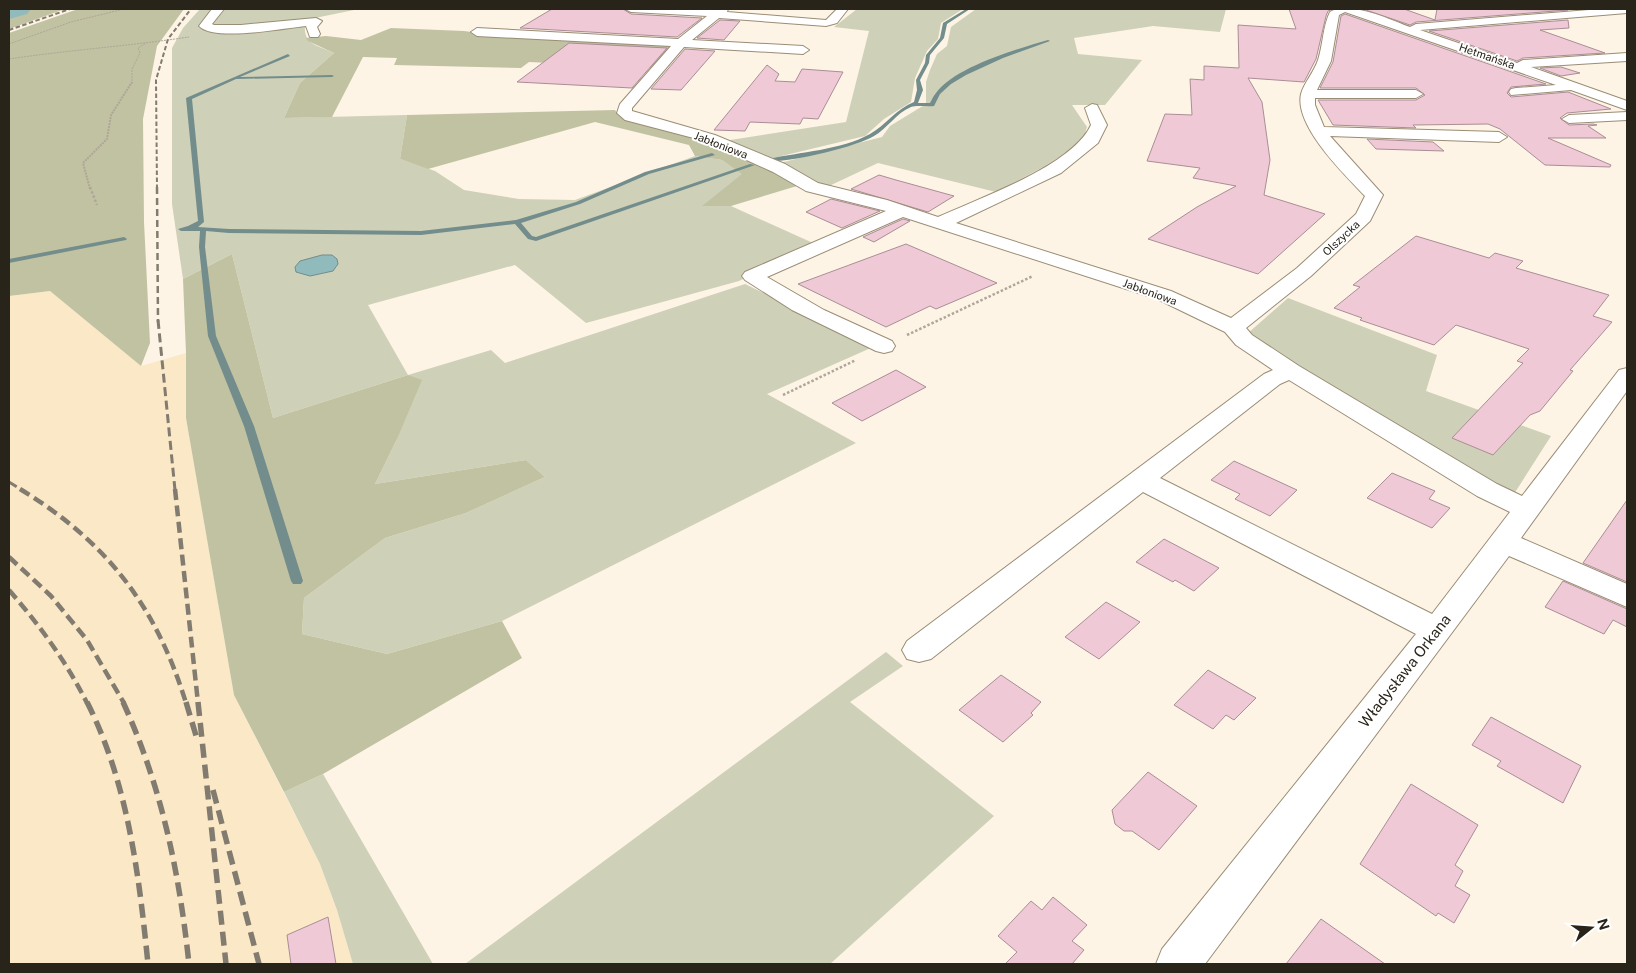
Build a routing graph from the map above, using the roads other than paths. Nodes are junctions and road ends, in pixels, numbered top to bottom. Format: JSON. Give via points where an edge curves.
{"nodes":[{"id":1,"x":218,"y":9,"type":"edge"},
{"id":2,"x":631,"y":9,"type":"edge"},
{"id":3,"x":843,"y":9,"type":"edge"},
{"id":4,"x":1342,"y":9,"type":"edge"},
{"id":5,"x":1346,"y":9,"type":"edge"},
{"id":6,"x":1617,"y":10,"type":"edge"},
{"id":7,"x":718,"y":12,"type":"edge"},
{"id":8,"x":1404,"y":28,"type":"junction"},
{"id":9,"x":477,"y":32,"type":"dead end"},
{"id":10,"x":314,"y":34,"type":"dead end"},
{"id":11,"x":681,"y":43,"type":"junction"},
{"id":12,"x":803,"y":50,"type":"dead end"},
{"id":13,"x":1627,"y":57,"type":"edge"},
{"id":14,"x":1512,"y":65,"type":"junction"},
{"id":15,"x":1592,"y":77,"type":"dead end"},
{"id":16,"x":1556,"y":80,"type":"junction"},
{"id":17,"x":1575,"y":87,"type":"junction"},
{"id":18,"x":1516,"y":92,"type":"dead end"},
{"id":19,"x":1308,"y":94,"type":"junction"},
{"id":20,"x":1416,"y":94,"type":"dead end"},
{"id":21,"x":1627,"y":106,"type":"edge"},
{"id":22,"x":1092,"y":108,"type":"dead end"},
{"id":23,"x":1627,"y":116,"type":"edge"},
{"id":24,"x":1569,"y":120,"type":"dead end"},
{"id":25,"x":1320,"y":131,"type":"junction"},
{"id":26,"x":1499,"y":137,"type":"dead end"},
{"id":27,"x":902,"y":211,"type":"junction"},
{"id":28,"x":939,"y":224,"type":"junction"},
{"id":29,"x":1233,"y":327,"type":"junction"},
{"id":30,"x":884,"y":346,"type":"road end"},
{"id":31,"x":1291,"y":371,"type":"junction"},
{"id":32,"x":1627,"y":375,"type":"edge"},
{"id":33,"x":1140,"y":479,"type":"junction"},
{"id":34,"x":1526,"y":510,"type":"junction"},
{"id":35,"x":1502,"y":541,"type":"junction"},
{"id":36,"x":1627,"y":596,"type":"edge"},
{"id":37,"x":1437,"y":631,"type":"junction"},
{"id":38,"x":919,"y":650,"type":"dead end"},
{"id":39,"x":1178,"y":964,"type":"edge"}],
"edges":[{"from":1,"to":10,"type":"street","via":[[205,26],[228,29],[318,20],[312,28]]},
{"from":2,"to":7,"type":"street"},
{"from":3,"to":7,"type":"street","via":[[834,22],[826,23]]},
{"from":4,"to":19,"type":"street","via":[[1334,14],[1322,69]]},
{"from":5,"to":8,"type":"street","name":"Hetmańska"},
{"from":6,"to":8,"type":"street"},
{"from":7,"to":11,"type":"street","name":"Jabłoniowa"},
{"from":8,"to":14,"type":"street","name":"Hetmańska"},
{"from":9,"to":11,"type":"street"},
{"from":11,"to":12,"type":"street"},
{"from":11,"to":27,"type":"street","name":"Jabłoniowa","via":[[625,107],[624,113],[710,138],[779,168],[812,187]]},
{"from":13,"to":14,"type":"street"},
{"from":14,"to":16,"type":"street","name":"Hetmańska"},
{"from":15,"to":16,"type":"street"},
{"from":16,"to":17,"type":"street","name":"Hetmańska"},
{"from":17,"to":18,"type":"street"},
{"from":17,"to":21,"type":"street","name":"Hetmańska"},
{"from":19,"to":20,"type":"street"},
{"from":19,"to":25,"type":"street","name":"Olszycka","via":[[1308,106]]},
{"from":22,"to":28,"type":"street","via":[[1099,125],[1092,140],[1055,170]]},
{"from":23,"to":24,"type":"street"},
{"from":25,"to":26,"type":"street"},
{"from":25,"to":29,"type":"street","name":"Olszycka","via":[[1332,152],[1374,195],[1364,216],[1336,243]]},
{"from":27,"to":28,"type":"street","name":"Jabłoniowa"},
{"from":27,"to":30,"type":"street","via":[[752,276],[843,328]]},
{"from":28,"to":29,"type":"street","name":"Jabłoniowa","via":[[1164,295]]},
{"from":29,"to":31,"type":"street","name":"Jabłoniowa","via":[[1244,340]]},
{"from":31,"to":33,"type":"street","via":[[1272,379]]},
{"from":31,"to":34,"type":"street","name":"Jabłoniowa","via":[[1487,490]]},
{"from":32,"to":34,"type":"street","name":"Władysława Orkana"},
{"from":33,"to":37,"type":"street"},
{"from":33,"to":38,"type":"street"},
{"from":34,"to":35,"type":"street","name":"Władysława Orkana"},
{"from":35,"to":36,"type":"street"},
{"from":35,"to":37,"type":"street","name":"Władysława Orkana"},
{"from":37,"to":39,"type":"street","name":"Władysława Orkana"}]}
